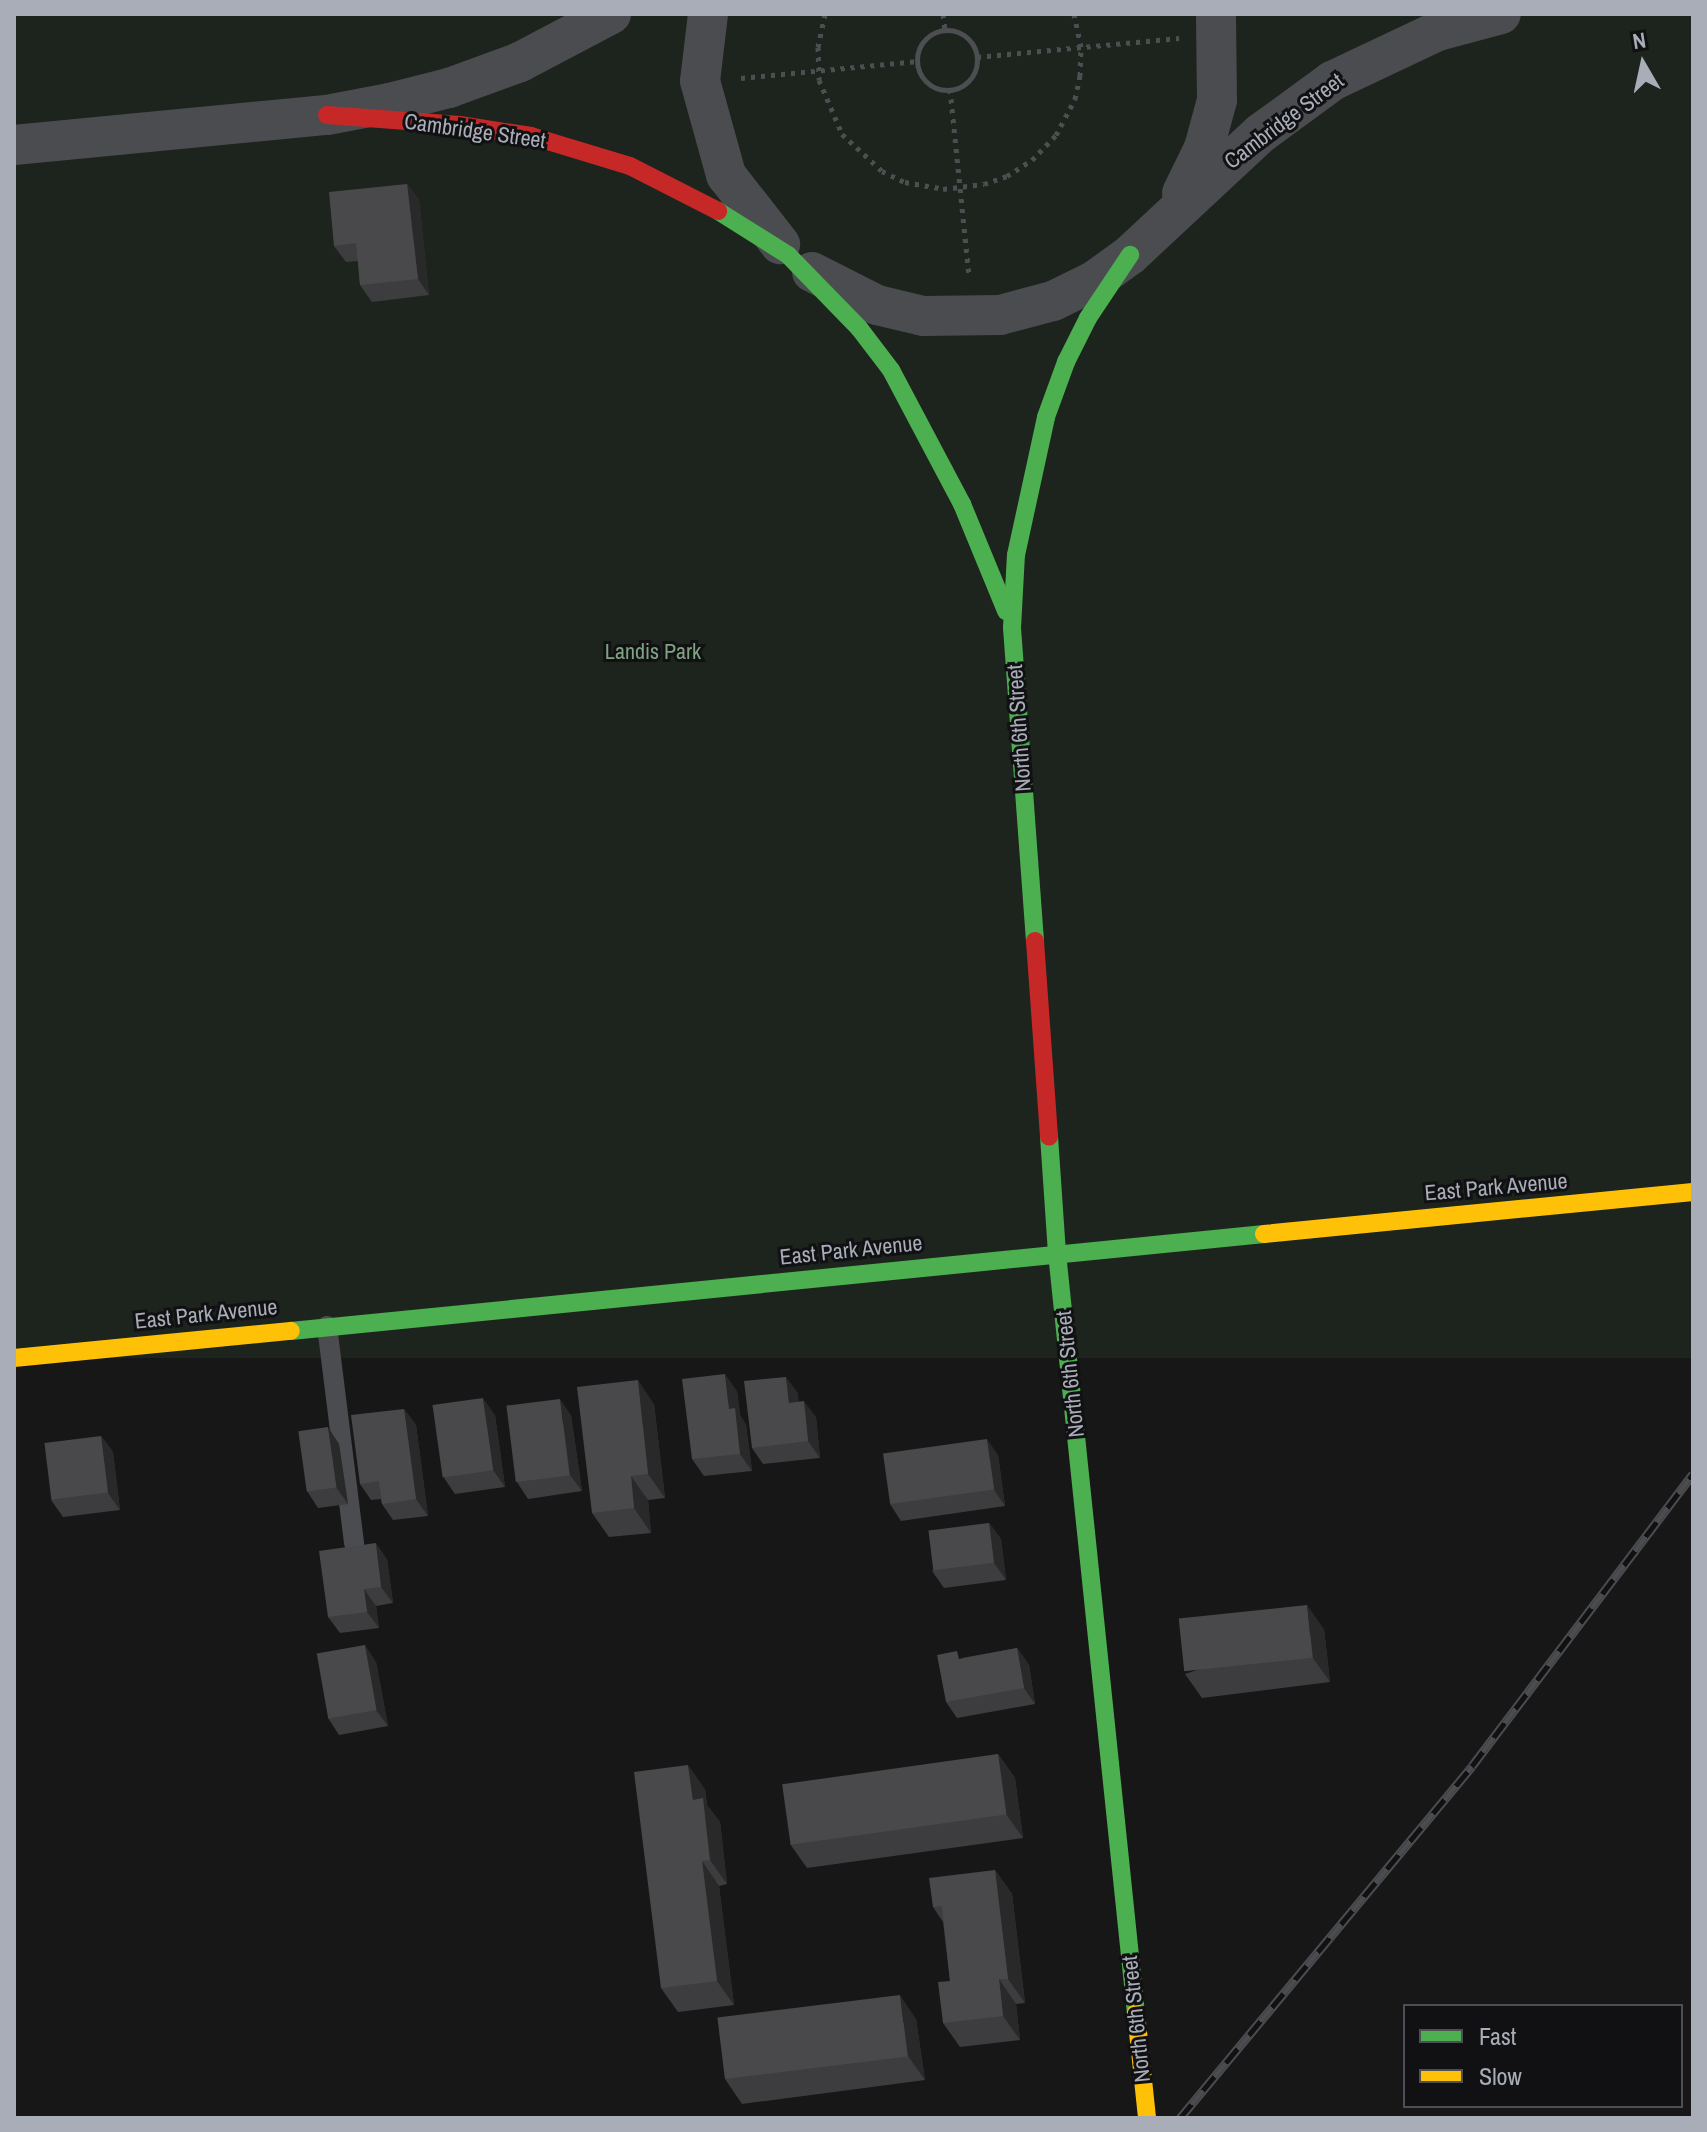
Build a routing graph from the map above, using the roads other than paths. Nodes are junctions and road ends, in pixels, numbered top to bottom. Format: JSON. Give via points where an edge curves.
{"nodes":[{"id":1,"x":611,"y":14,"type":"edge"},
{"id":2,"x":708,"y":14,"type":"edge"},
{"id":3,"x":1501,"y":14,"type":"edge"},
{"id":4,"x":1218,"y":24,"type":"edge"},
{"id":5,"x":327,"y":115,"type":"junction"},
{"id":6,"x":14,"y":145,"type":"edge"},
{"id":7,"x":1134,"y":252,"type":"junction"},
{"id":8,"x":794,"y":260,"type":"junction"},
{"id":9,"x":1012,"y":628,"type":"junction"},
{"id":10,"x":1693,"y":1192,"type":"edge"},
{"id":11,"x":1057,"y":1253,"type":"junction"},
{"id":12,"x":327,"y":1326,"type":"junction"},
{"id":13,"x":14,"y":1358,"type":"edge"},
{"id":14,"x":354,"y":1543,"type":"edge"},
{"id":15,"x":1147,"y":2118,"type":"edge"}],
"edges":[{"from":1,"to":5,"type":"street","name":"Cambridge Street","via":[[520,62],[449,88]]},
{"from":2,"to":8,"type":"street","name":"North 6th Street","via":[[700,81],[726,175]]},
{"from":3,"to":7,"type":"street","name":"Cambridge Street","via":[[1438,31],[1332,81],[1261,133]]},
{"from":4,"to":7,"type":"street","name":"North 6th Street","via":[[1217,100],[1204,148],[1185,189]]},
{"from":5,"to":6,"type":"street","name":"Cambridge Street"},
{"from":5,"to":8,"type":"street","name":"Cambridge Street","via":[[460,125],[576,149],[672,186],[746,226]]},
{"from":7,"to":8,"type":"street","name":"Cambridge Street","via":[[1094,281],[1053,301],[973,318],[923,316],[877,305]]},
{"from":7,"to":9,"type":"street","name":"North 6th Street","via":[[1088,318],[1046,417],[1016,555]]},
{"from":8,"to":9,"type":"street","name":"North 6th Street","via":[[891,370],[962,504]]},
{"from":9,"to":11,"type":"street","name":"North 6th Street"},
{"from":10,"to":11,"type":"street","name":"East Park Avenue"},
{"from":11,"to":12,"type":"street","name":"East Park Avenue"},
{"from":11,"to":15,"type":"street","name":"North 6th Street"},
{"from":12,"to":13,"type":"street","name":"East Park Avenue"},
{"from":12,"to":14,"type":"lane"}]}
